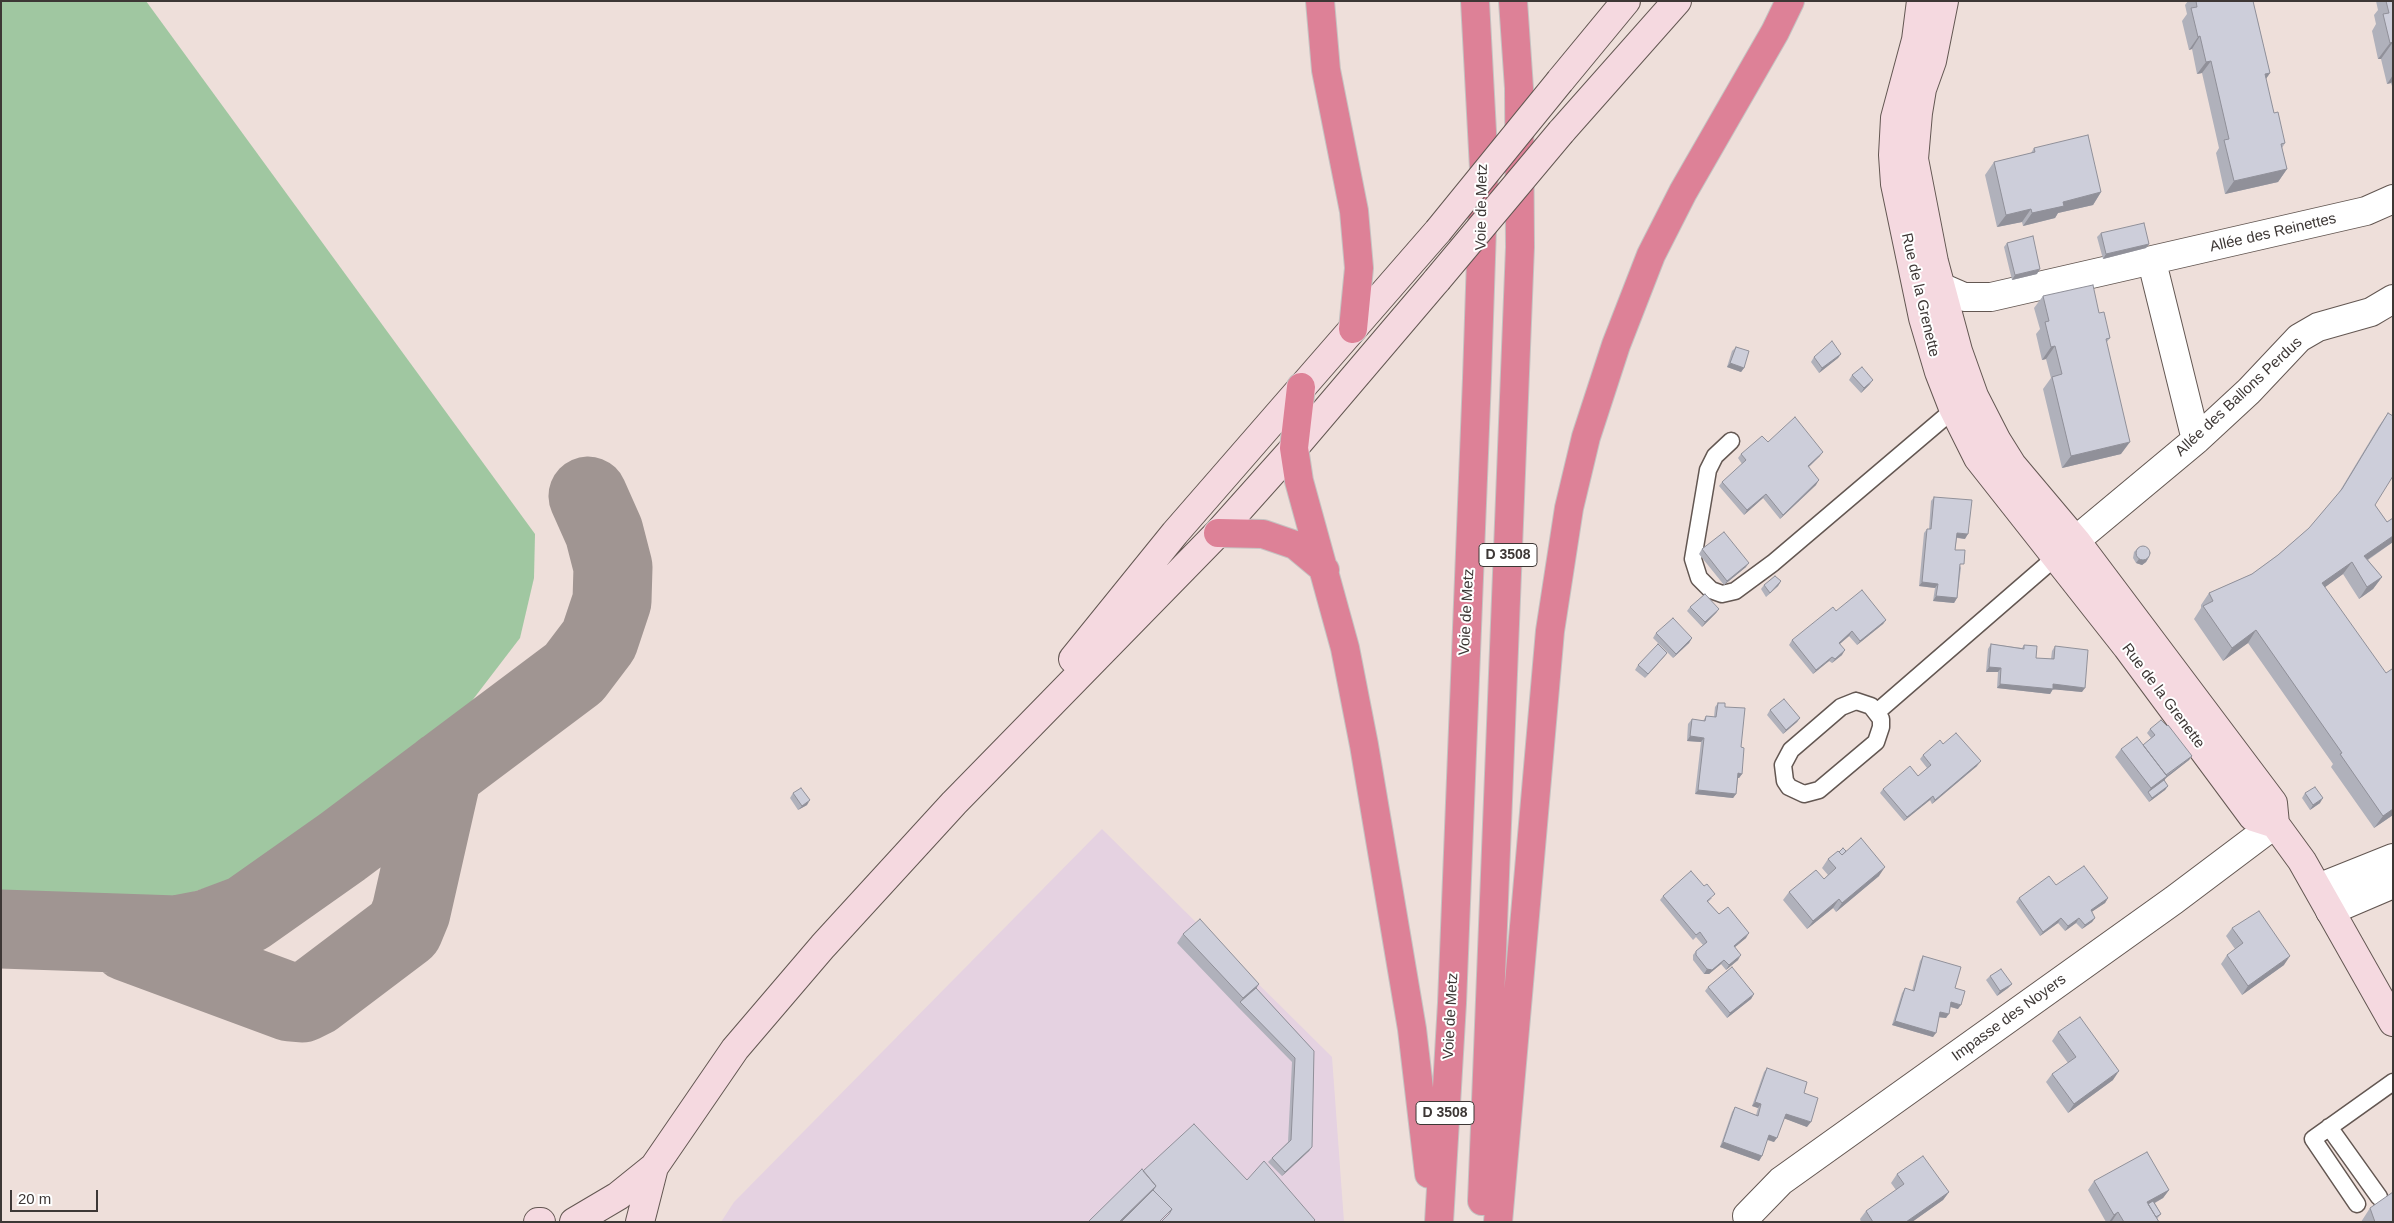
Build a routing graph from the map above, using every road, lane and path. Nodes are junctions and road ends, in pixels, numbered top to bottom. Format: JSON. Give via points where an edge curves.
{"nodes":[{"id":1,"x":1320,"y":1,"type":"edge"},
{"id":2,"x":1475,"y":1,"type":"edge"},
{"id":3,"x":1513,"y":1,"type":"edge"},
{"id":4,"x":1626,"y":1,"type":"edge"},
{"id":5,"x":1677,"y":1,"type":"edge"},
{"id":6,"x":1790,"y":1,"type":"edge"},
{"id":7,"x":1921,"y":1,"type":"edge"},
{"id":8,"x":1944,"y":1,"type":"edge"},
{"id":9,"x":2393,"y":198,"type":"edge"},
{"id":10,"x":2152,"y":262,"type":"junction"},
{"id":11,"x":1941,"y":287,"type":"junction"},
{"id":12,"x":2393,"y":299,"type":"edge"},
{"id":13,"x":1353,"y":329,"type":"junction"},
{"id":14,"x":1301,"y":387,"type":"junction"},
{"id":15,"x":1964,"y":402,"type":"junction"},
{"id":16,"x":2196,"y":440,"type":"junction"},
{"id":17,"x":1731,"y":441,"type":"dead end"},
{"id":18,"x":1294,"y":448,"type":"junction"},
{"id":19,"x":1218,"y":533,"type":"junction"},
{"id":20,"x":2066,"y":549,"type":"junction"},
{"id":21,"x":1326,"y":570,"type":"junction"},
{"id":22,"x":1877,"y":712,"type":"junction"},
{"id":23,"x":954,"y":803,"type":"junction"},
{"id":24,"x":2276,"y":824,"type":"junction"},
{"id":25,"x":2393,"y":858,"type":"edge"},
{"id":26,"x":2393,"y":884,"type":"edge"},
{"id":27,"x":2324,"y":900,"type":"junction"},
{"id":28,"x":2393,"y":1022,"type":"edge"},
{"id":29,"x":2393,"y":1082,"type":"edge"},
{"id":30,"x":2329,"y":1127,"type":"junction"},
{"id":31,"x":654,"y":1167,"type":"junction"},
{"id":32,"x":2379,"y":1197,"type":"dead end"},
{"id":33,"x":2357,"y":1204,"type":"dead end"},
{"id":34,"x":1747,"y":1216,"type":"dead end"},
{"id":35,"x":574,"y":1222,"type":"edge"},
{"id":36,"x":640,"y":1222,"type":"edge"},
{"id":37,"x":1434,"y":1222,"type":"edge"},
{"id":38,"x":1439,"y":1222,"type":"edge"},
{"id":39,"x":1482,"y":1222,"type":"edge"},
{"id":40,"x":1498,"y":1222,"type":"edge"}],
"edges":[{"from":1,"to":13,"type":"highway","via":[[1326,70],[1354,211],[1359,268]]},
{"from":2,"to":38,"type":"highway","name":"Voie de Metz","number":"D 3508","via":[[1484,169],[1480,308],[1452,1003]]},
{"from":3,"to":39,"type":"highway","number":"D 3508","via":[[1519,88],[1520,247]]},
{"from":4,"to":13,"type":"main road","bridge":true,"via":[[1438,231]]},
{"from":5,"to":18,"type":"main road","bridge":true,"via":[[1561,132]]},
{"from":6,"to":40,"type":"highway","via":[[1682,192],[1651,255],[1619,336],[1586,437],[1569,508],[1550,631]]},
{"from":7,"to":15,"type":"main road","name":"Rue de la Grenette","via":[[1916,40],[1895,118],[1895,184],[1923,318],[1937,366]]},
{"from":8,"to":11,"type":"main road","name":"Rue de la Grenette","via":[[1932,61],[1922,89],[1914,159]]},
{"from":9,"to":10,"type":"street","name":"Allée des Reinettes","via":[[2366,211]]},
{"from":10,"to":11,"type":"street","name":"Allée des Reinettes","via":[[1992,297],[1964,297]]},
{"from":10,"to":16,"type":"street"},
{"from":11,"to":15,"type":"main road","name":"Rue de la Grenette","via":[[1958,351]]},
{"from":12,"to":16,"type":"street","name":"Allée des Ballons Perdus","via":[[2371,312],[2318,327],[2299,338]]},
{"from":13,"to":14,"type":"main road"},
{"from":14,"to":18,"type":"highway"},
{"from":14,"to":23,"type":"main road","via":[[1175,533]]},
{"from":15,"to":17,"type":"lane","via":[[1773,563],[1735,591],[1722,594],[1711,590],[1699,578],[1693,559],[1708,470],[1715,456]]},
{"from":15,"to":20,"type":"main road","name":"Rue de la Grenette","via":[[1978,458]]},
{"from":16,"to":20,"type":"street","name":"Allée des Ballons Perdus"},
{"from":18,"to":19,"type":"main road"},
{"from":18,"to":21,"type":"highway","via":[[1299,481]]},
{"from":19,"to":21,"type":"highway","via":[[1263,534],[1295,545]]},
{"from":19,"to":23,"type":"main road"},
{"from":20,"to":22,"type":"lane"},
{"from":20,"to":24,"type":"main road","name":"Rue de la Grenette","via":[[2253,817]]},
{"from":21,"to":37,"type":"highway","via":[[1364,745],[1408,1009]]},
{"from":22,"to":22,"type":"lane","via":[[1864,703],[1848,703],[1791,750],[1782,773],[1789,787],[1804,794],[1819,790],[1876,742],[1881,727]]},
{"from":23,"to":31,"type":"main road","via":[[756,1023],[689,1113]]},
{"from":24,"to":27,"type":"main road"},
{"from":24,"to":34,"type":"street","name":"Impasse des Noyers","via":[[1781,1180]]},
{"from":25,"to":27,"type":"street"},
{"from":26,"to":27,"type":"street"},
{"from":27,"to":28,"type":"main road"},
{"from":29,"to":30,"type":"lane"},
{"from":30,"to":32,"type":"lane"},
{"from":30,"to":33,"type":"lane","via":[[2312,1139]]},
{"from":31,"to":35,"type":"main road","via":[[618,1196]]},
{"from":31,"to":36,"type":"main road"}]}
